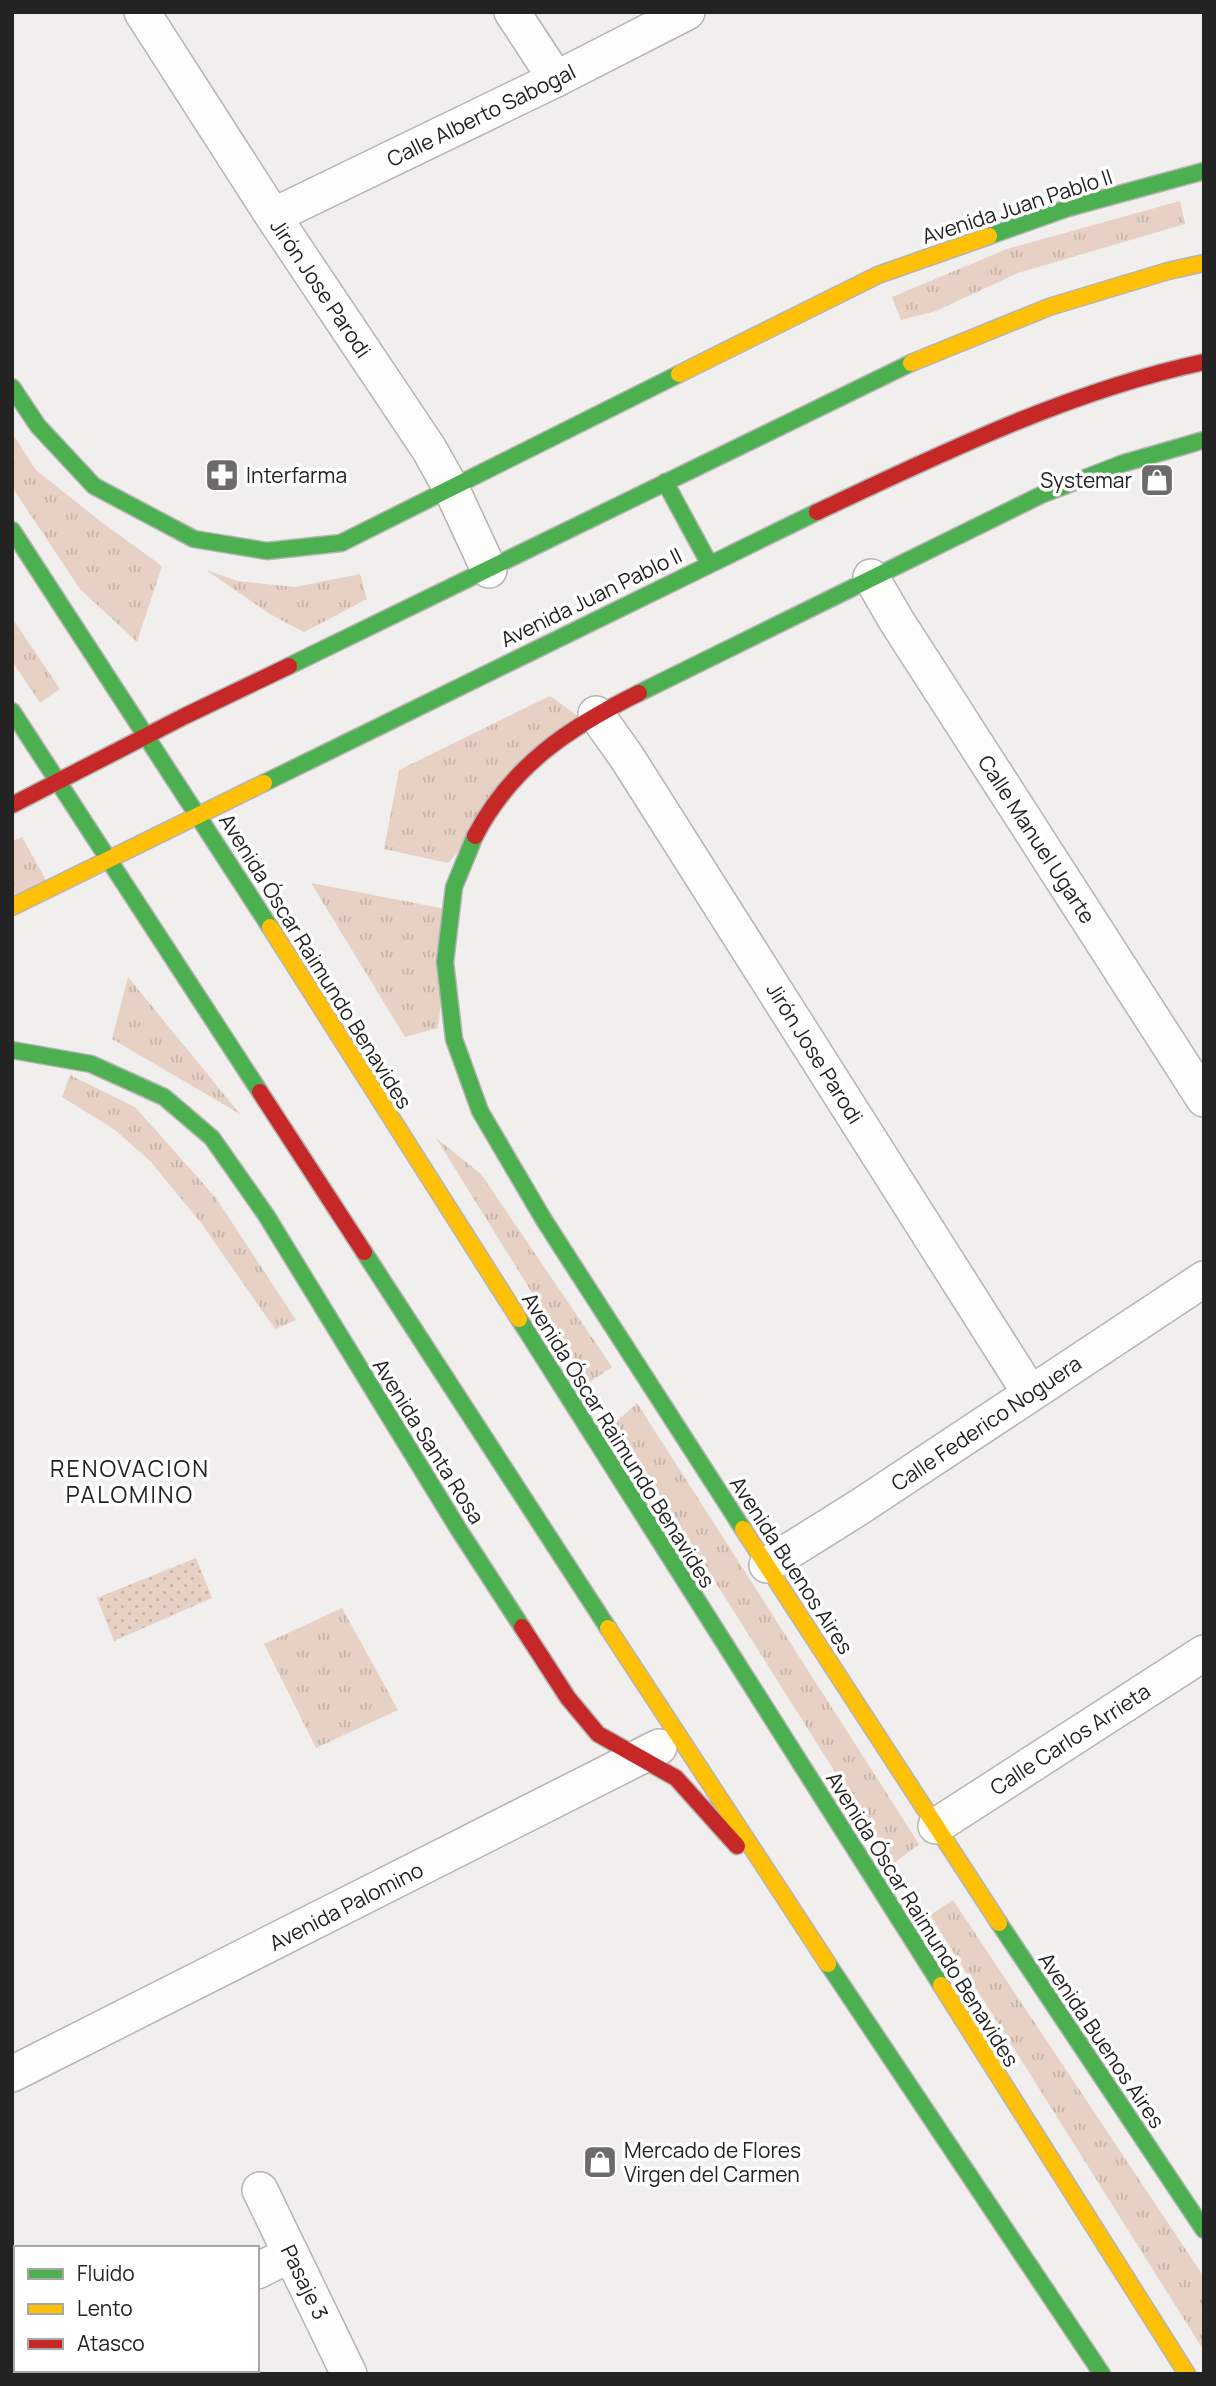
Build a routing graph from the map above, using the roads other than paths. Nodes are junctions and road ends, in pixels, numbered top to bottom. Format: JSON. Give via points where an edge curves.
{"nodes":[{"id":1,"x":142,"y":12,"type":"edge"},
{"id":2,"x":512,"y":12,"type":"edge"},
{"id":3,"x":687,"y":12,"type":"edge"},
{"id":4,"x":556,"y":79,"type":"junction"},
{"id":5,"x":1204,"y":171,"type":"edge"},
{"id":6,"x":273,"y":216,"type":"junction"},
{"id":7,"x":1204,"y":263,"type":"edge"},
{"id":8,"x":1204,"y":362,"type":"edge"},
{"id":9,"x":12,"y":387,"type":"edge"},
{"id":10,"x":1204,"y":440,"type":"edge"},
{"id":11,"x":666,"y":482,"type":"junction"},
{"id":12,"x":452,"y":490,"type":"junction"},
{"id":13,"x":12,"y":530,"type":"edge"},
{"id":14,"x":709,"y":563,"type":"junction"},
{"id":15,"x":489,"y":570,"type":"junction"},
{"id":16,"x":872,"y":578,"type":"junction"},
{"id":17,"x":12,"y":711,"type":"edge"},
{"id":18,"x":596,"y":714,"type":"junction"},
{"id":19,"x":147,"y":736,"type":"junction"},
{"id":20,"x":59,"y":781,"type":"junction"},
{"id":21,"x":12,"y":805,"type":"edge"},
{"id":22,"x":199,"y":815,"type":"junction"},
{"id":23,"x":110,"y":860,"type":"junction"},
{"id":24,"x":12,"y":907,"type":"edge"},
{"id":25,"x":12,"y":1050,"type":"edge"},
{"id":26,"x":1204,"y":1099,"type":"edge"},
{"id":27,"x":1204,"y":1279,"type":"edge"},
{"id":28,"x":1030,"y":1393,"type":"junction"},
{"id":29,"x":767,"y":1565,"type":"junction"},
{"id":30,"x":1204,"y":1653,"type":"edge"},
{"id":31,"x":680,"y":1738,"type":"junction"},
{"id":32,"x":636,"y":1757,"type":"junction"},
{"id":33,"x":936,"y":1826,"type":"junction"},
{"id":34,"x":788,"y":1903,"type":"junction"},
{"id":35,"x":12,"y":2074,"type":"edge"},
{"id":36,"x":260,"y":2190,"type":"dead end"},
{"id":37,"x":1204,"y":2230,"type":"edge"},
{"id":38,"x":291,"y":2254,"type":"junction"},
{"id":39,"x":259,"y":2270,"type":"edge"},
{"id":40,"x":349,"y":2374,"type":"edge"},
{"id":41,"x":1102,"y":2374,"type":"edge"},
{"id":42,"x":1187,"y":2374,"type":"edge"}],
"edges":[{"from":1,"to":6,"type":"street","name":"Jirón Jose Parodi"},
{"from":2,"to":4,"type":"street"},
{"from":3,"to":4,"type":"street","name":"Calle Alberto Sabogal"},
{"from":4,"to":6,"type":"street","name":"Calle Alberto Sabogal"},
{"from":5,"to":12,"type":"main road","name":"Avenida Juan Pablo II","via":[[1068,208],[878,275]]},
{"from":6,"to":12,"type":"street","name":"Jirón Jose Parodi"},
{"from":7,"to":11,"type":"main road","via":[[1049,307],[891,371]]},
{"from":8,"to":14,"type":"main road","name":"Avenida Juan Pablo II","via":[[1084,395],[922,462]]},
{"from":9,"to":12,"type":"main road","name":"Avenida Juan Pablo II","via":[[38,426],[94,486],[194,539],[267,551],[341,543]]},
{"from":10,"to":16,"type":"main road","via":[[1072,481]]},
{"from":11,"to":14,"type":"main road"},
{"from":11,"to":15,"type":"main road"},
{"from":12,"to":15,"type":"street","name":"Jirón Jose Parodi"},
{"from":13,"to":19,"type":"main road","name":"Avenida Óscar Raimundo Benavides"},
{"from":14,"to":22,"type":"main road","name":"Avenida Juan Pablo II"},
{"from":15,"to":19,"type":"main road"},
{"from":16,"to":18,"type":"main road"},
{"from":16,"to":26,"type":"street","name":"Calle Manuel Ugarte"},
{"from":17,"to":20,"type":"main road"},
{"from":18,"to":28,"type":"street","name":"Jirón Jose Parodi"},
{"from":18,"to":29,"type":"main road","name":"Avenida Buenos Aires","via":[[549,745],[508,786],[476,833],[454,887],[444,962],[454,1039],[480,1111],[544,1220]]},
{"from":19,"to":20,"type":"main road"},
{"from":19,"to":22,"type":"main road","name":"Avenida Óscar Raimundo Benavides"},
{"from":20,"to":21,"type":"main road"},
{"from":20,"to":23,"type":"main road"},
{"from":22,"to":23,"type":"main road","name":"Avenida Juan Pablo II"},
{"from":22,"to":42,"type":"main road","name":"Avenida Óscar Raimundo Benavides"},
{"from":23,"to":24,"type":"main road","name":"Avenida Juan Pablo II"},
{"from":23,"to":31,"type":"main road"},
{"from":25,"to":32,"type":"main road","name":"Avenida Santa Rosa","via":[[91,1064],[164,1097],[212,1138],[266,1215],[568,1698],[598,1734]]},
{"from":27,"to":28,"type":"street","name":"Calle Federico Noguera"},
{"from":28,"to":29,"type":"street","name":"Calle Federico Noguera"},
{"from":29,"to":33,"type":"main road","name":"Avenida Buenos Aires"},
{"from":30,"to":33,"type":"street","name":"Calle Carlos Arrieta"},
{"from":31,"to":32,"type":"street","name":"Avenida Palomino"},
{"from":31,"to":34,"type":"main road"},
{"from":32,"to":34,"type":"main road","name":"Avenida Santa Rosa","via":[[676,1778]]},
{"from":32,"to":35,"type":"street","name":"Avenida Palomino"},
{"from":33,"to":37,"type":"main road","name":"Avenida Buenos Aires"},
{"from":34,"to":41,"type":"main road"},
{"from":36,"to":38,"type":"street","name":"Pasaje 3"},
{"from":38,"to":39,"type":"street"},
{"from":38,"to":40,"type":"street","name":"Pasaje 3"}]}
